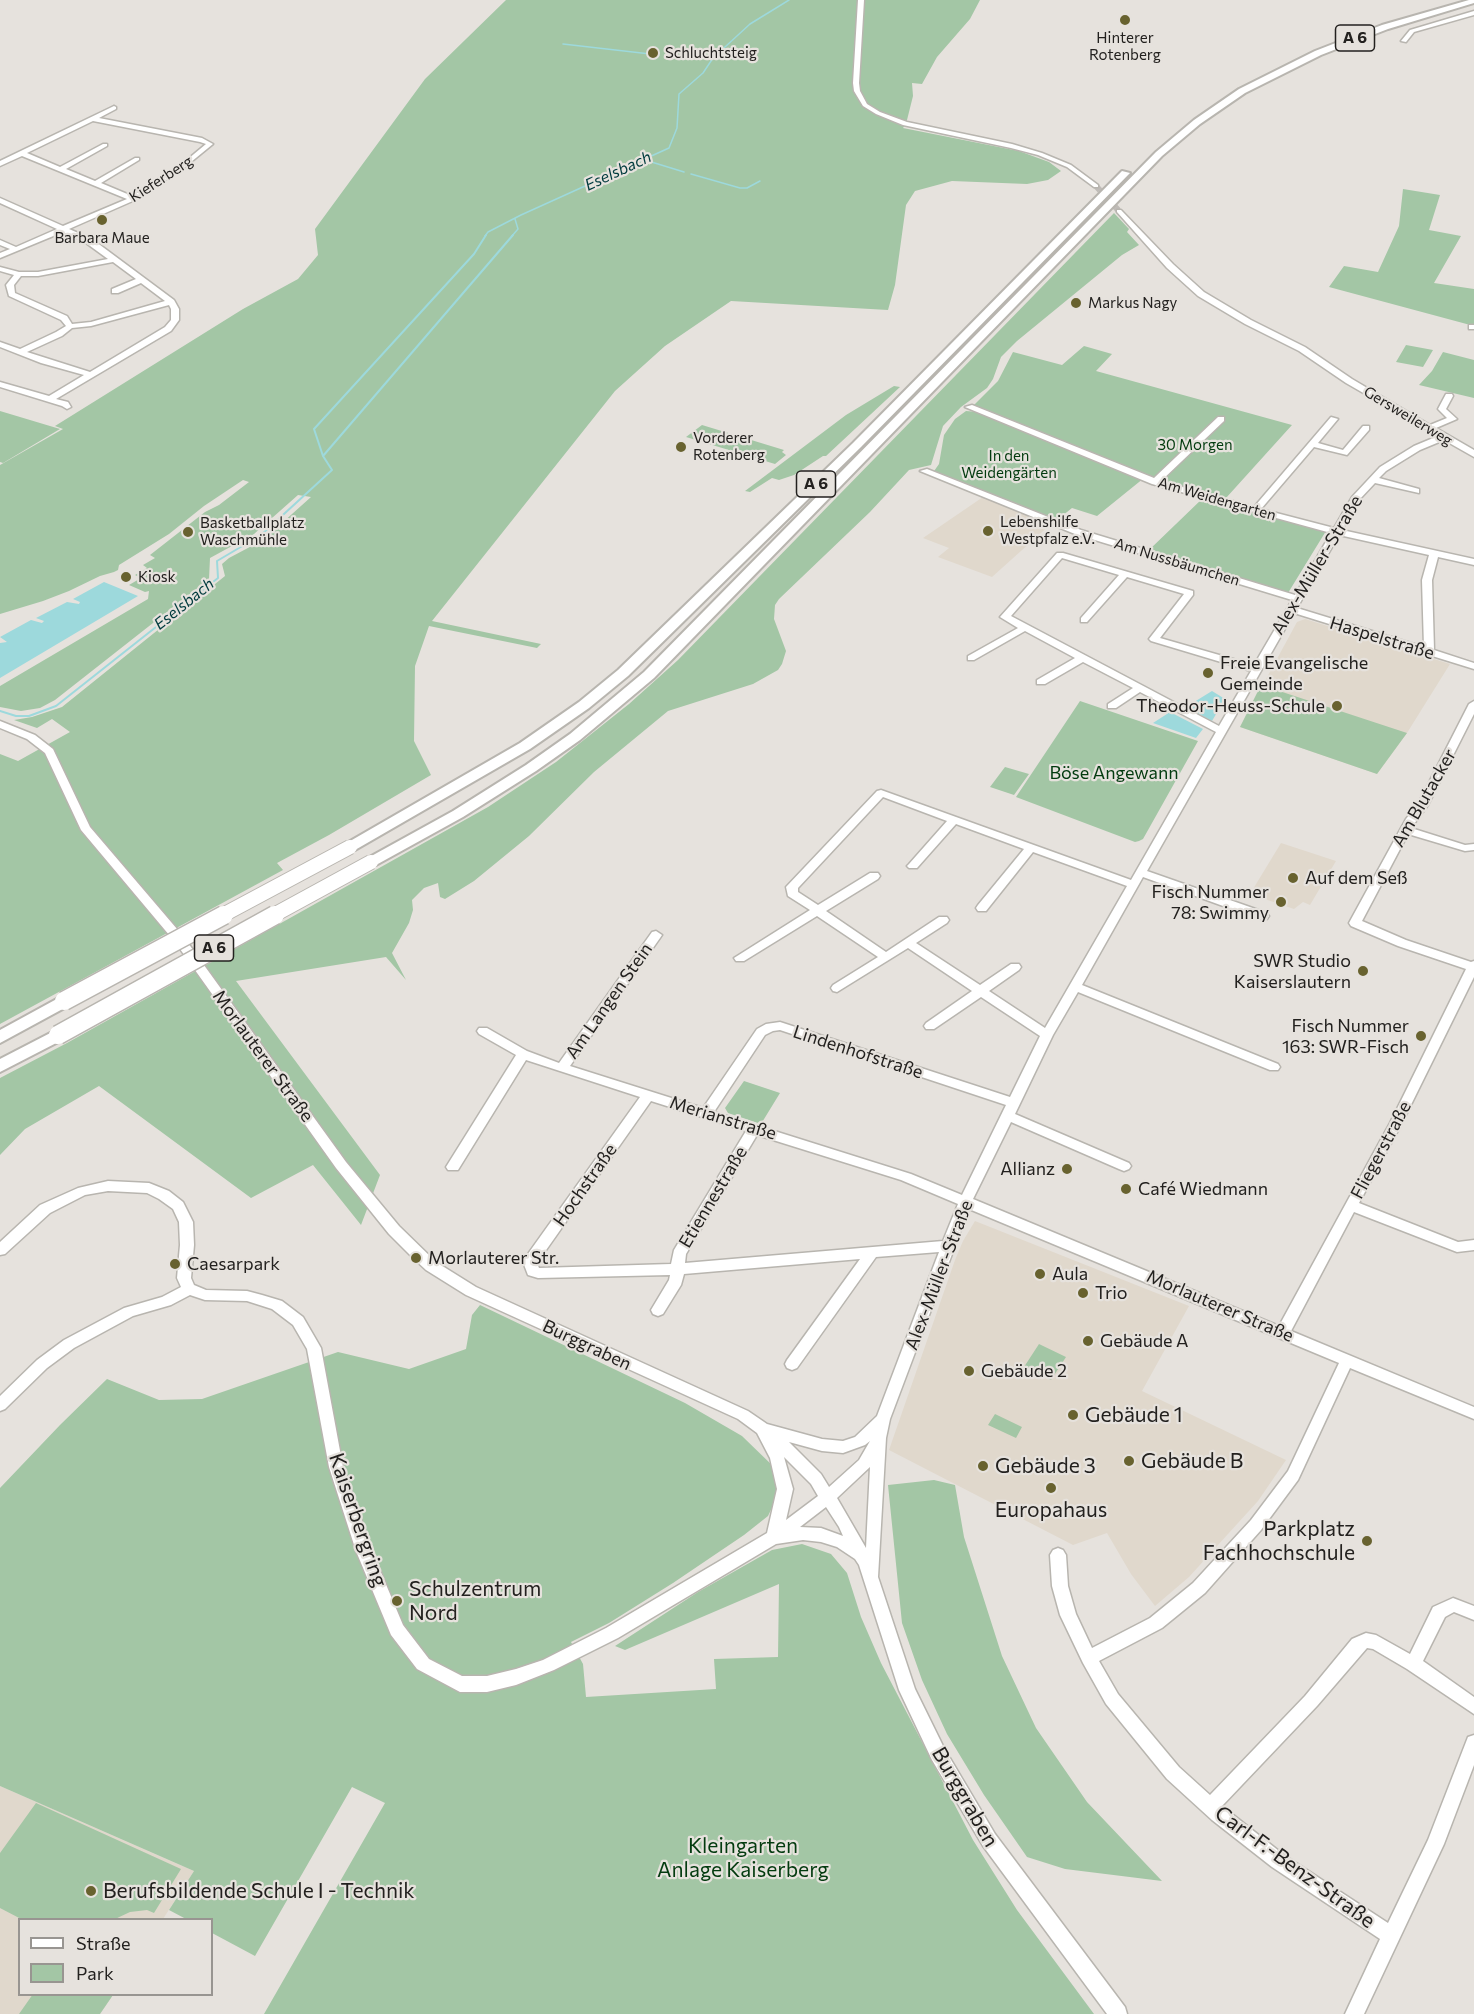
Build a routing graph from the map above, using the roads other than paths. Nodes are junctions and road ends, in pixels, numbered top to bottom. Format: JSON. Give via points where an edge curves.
{"nodes":[{"id":1,"x":861,"y":0,"type":"edge"},
{"id":2,"x":1456,"y":0,"type":"edge"},
{"id":3,"x":1474,"y":1,"type":"edge"},
{"id":4,"x":1474,"y":13,"type":"edge"},
{"id":5,"x":1404,"y":41,"type":"dead end"},
{"id":6,"x":114,"y":108,"type":"dead end"},
{"id":7,"x":95,"y":119,"type":"junction"},
{"id":8,"x":105,"y":145,"type":"dead end"},
{"id":9,"x":24,"y":154,"type":"junction"},
{"id":10,"x":137,"y":159,"type":"dead end"},
{"id":11,"x":0,"y":164,"type":"edge"},
{"id":12,"x":61,"y":169,"type":"junction"},
{"id":13,"x":96,"y":183,"type":"junction"},
{"id":14,"x":1096,"y":186,"type":"tunnel mouth"},
{"id":15,"x":133,"y":199,"type":"junction"},
{"id":16,"x":0,"y":200,"type":"edge"},
{"id":17,"x":1119,"y":211,"type":"tunnel mouth"},
{"id":18,"x":64,"y":228,"type":"junction"},
{"id":19,"x":0,"y":242,"type":"edge"},
{"id":20,"x":15,"y":249,"type":"junction"},
{"id":21,"x":0,"y":256,"type":"edge"},
{"id":22,"x":113,"y":260,"type":"junction"},
{"id":23,"x":0,"y":269,"type":"edge"},
{"id":24,"x":19,"y":274,"type":"junction"},
{"id":25,"x":141,"y":280,"type":"junction"},
{"id":26,"x":115,"y":291,"type":"dead end"},
{"id":27,"x":171,"y":302,"type":"junction"},
{"id":28,"x":70,"y":326,"type":"junction"},
{"id":29,"x":0,"y":344,"type":"edge"},
{"id":30,"x":19,"y":352,"type":"junction"},
{"id":31,"x":90,"y":375,"type":"junction"},
{"id":32,"x":0,"y":384,"type":"edge"},
{"id":33,"x":1449,"y":396,"type":"dead end"},
{"id":34,"x":50,"y":399,"type":"junction"},
{"id":35,"x":67,"y":407,"type":"dead end"},
{"id":36,"x":969,"y":407,"type":"dead end"},
{"id":37,"x":1221,"y":419,"type":"dead end"},
{"id":38,"x":1334,"y":419,"type":"dead end"},
{"id":39,"x":1366,"y":428,"type":"dead end"},
{"id":40,"x":1428,"y":428,"type":"junction"},
{"id":41,"x":1443,"y":437,"type":"junction"},
{"id":42,"x":1310,"y":447,"type":"junction"},
{"id":43,"x":1474,"y":454,"type":"edge"},
{"id":44,"x":924,"y":471,"type":"dead end"},
{"id":45,"x":1372,"y":479,"type":"junction"},
{"id":46,"x":1155,"y":482,"type":"junction"},
{"id":47,"x":1416,"y":491,"type":"dead end"},
{"id":48,"x":1256,"y":510,"type":"junction"},
{"id":49,"x":1337,"y":531,"type":"junction"},
{"id":50,"x":1434,"y":554,"type":"junction"},
{"id":51,"x":1474,"y":562,"type":"edge"},
{"id":52,"x":1125,"y":574,"type":"junction"},
{"id":53,"x":1294,"y":604,"type":"junction"},
{"id":54,"x":1084,"y":620,"type":"dead end"},
{"id":55,"x":1024,"y":628,"type":"junction"},
{"id":56,"x":1429,"y":652,"type":"junction"},
{"id":57,"x":971,"y":658,"type":"dead end"},
{"id":58,"x":1082,"y":658,"type":"junction"},
{"id":59,"x":1474,"y":666,"type":"edge"},
{"id":60,"x":1256,"y":669,"type":"junction"},
{"id":61,"x":1041,"y":682,"type":"dead end"},
{"id":62,"x":1139,"y":689,"type":"junction"},
{"id":63,"x":1474,"y":704,"type":"edge"},
{"id":64,"x":1112,"y":706,"type":"dead end"},
{"id":65,"x":0,"y":724,"type":"edge"},
{"id":66,"x":1221,"y":731,"type":"junction"},
{"id":67,"x":953,"y":820,"type":"junction"},
{"id":68,"x":1405,"y":830,"type":"junction"},
{"id":69,"x":1474,"y":847,"type":"edge"},
{"id":70,"x":1031,"y":848,"type":"junction"},
{"id":71,"x":913,"y":866,"type":"dead end"},
{"id":72,"x":1140,"y":872,"type":"junction"},
{"id":73,"x":874,"y":876,"type":"dead end"},
{"id":74,"x":1132,"y":884,"type":"junction"},
{"id":75,"x":982,"y":908,"type":"dead end"},
{"id":76,"x":818,"y":910,"type":"junction"},
{"id":77,"x":1263,"y":916,"type":"dead end"},
{"id":78,"x":944,"y":920,"type":"dead end"},
{"id":79,"x":656,"y":935,"type":"dead end"},
{"id":80,"x":908,"y":943,"type":"junction"},
{"id":81,"x":886,"y":957,"type":"junction"},
{"id":82,"x":740,"y":958,"type":"dead end"},
{"id":83,"x":1474,"y":966,"type":"edge"},
{"id":84,"x":1015,"y":967,"type":"dead end"},
{"id":85,"x":1074,"y":986,"type":"junction"},
{"id":86,"x":837,"y":988,"type":"dead end"},
{"id":87,"x":980,"y":991,"type":"junction"},
{"id":88,"x":930,"y":1026,"type":"dead end"},
{"id":89,"x":483,"y":1031,"type":"dead end"},
{"id":90,"x":1047,"y":1035,"type":"junction"},
{"id":91,"x":0,"y":1037,"type":"edge"},
{"id":92,"x":523,"y":1054,"type":"junction"},
{"id":93,"x":0,"y":1066,"type":"edge"},
{"id":94,"x":1274,"y":1067,"type":"dead end"},
{"id":95,"x":562,"y":1068,"type":"junction"},
{"id":96,"x":648,"y":1095,"type":"junction"},
{"id":97,"x":1014,"y":1103,"type":"junction"},
{"id":98,"x":707,"y":1113,"type":"junction"},
{"id":99,"x":1008,"y":1116,"type":"junction"},
{"id":100,"x":754,"y":1128,"type":"junction"},
{"id":101,"x":1124,"y":1166,"type":"dead end"},
{"id":102,"x":453,"y":1167,"type":"dead end"},
{"id":103,"x":966,"y":1202,"type":"junction"},
{"id":104,"x":1352,"y":1206,"type":"junction"},
{"id":105,"x":1474,"y":1245,"type":"edge"},
{"id":106,"x":947,"y":1246,"type":"junction"},
{"id":107,"x":0,"y":1250,"type":"edge"},
{"id":108,"x":417,"y":1253,"type":"joint"},
{"id":109,"x":871,"y":1254,"type":"junction"},
{"id":110,"x":678,"y":1269,"type":"junction"},
{"id":111,"x":189,"y":1289,"type":"junction"},
{"id":112,"x":658,"y":1310,"type":"dead end"},
{"id":113,"x":1283,"y":1332,"type":"junction"},
{"id":114,"x":1347,"y":1360,"type":"junction"},
{"id":115,"x":792,"y":1364,"type":"dead end"},
{"id":116,"x":0,"y":1405,"type":"edge"},
{"id":117,"x":1474,"y":1413,"type":"edge"},
{"id":118,"x":883,"y":1419,"type":"junction"},
{"id":119,"x":762,"y":1429,"type":"junction"},
{"id":120,"x":879,"y":1438,"type":"junction"},
{"id":121,"x":828,"y":1497,"type":"junction"},
{"id":122,"x":774,"y":1537,"type":"junction"},
{"id":123,"x":861,"y":1554,"type":"junction"},
{"id":124,"x":1058,"y":1554,"type":"dead end"},
{"id":125,"x":871,"y":1583,"type":"junction"},
{"id":126,"x":1474,"y":1613,"type":"edge"},
{"id":127,"x":1089,"y":1658,"type":"junction"},
{"id":128,"x":1413,"y":1664,"type":"junction"},
{"id":129,"x":1474,"y":1706,"type":"edge"},
{"id":130,"x":1474,"y":1743,"type":"edge"},
{"id":131,"x":1210,"y":1807,"type":"junction"},
{"id":132,"x":1392,"y":1936,"type":"junction"},
{"id":133,"x":1118,"y":2014,"type":"edge"},
{"id":134,"x":1354,"y":2014,"type":"edge"}],
"edges":[{"from":1,"to":14,"type":"street","via":[[856,82],[865,105],[905,124],[1040,154],[1069,166]]},
{"from":2,"to":91,"type":"highway","number":"A 6","bridge":true,"via":[[1369,26],[1302,52],[1226,91],[1176,126],[1098,199],[840,461],[623,673],[584,705],[525,746],[350,847]]},
{"from":3,"to":93,"type":"highway","number":"A 6","bridge":true,"via":[[1393,24],[1318,53],[1249,87],[1197,122],[1151,162],[649,675],[575,737],[458,814]]},
{"from":4,"to":5,"type":"street","via":[[1412,31]]},
{"from":6,"to":7,"type":"street"},
{"from":7,"to":9,"type":"street"},
{"from":7,"to":15,"type":"street","name":"Kieferberg","via":[[210,144]]},
{"from":8,"to":12,"type":"street"},
{"from":9,"to":11,"type":"street"},
{"from":9,"to":12,"type":"street"},
{"from":10,"to":13,"type":"street"},
{"from":12,"to":13,"type":"street"},
{"from":13,"to":15,"type":"street"},
{"from":15,"to":18,"type":"street","name":"Kieferberg"},
{"from":16,"to":18,"type":"street"},
{"from":17,"to":40,"type":"street","name":"Gersweilerweg","via":[[1201,294],[1302,349]]},
{"from":18,"to":20,"type":"street","name":"Kieferberg"},
{"from":18,"to":22,"type":"street"},
{"from":19,"to":20,"type":"street"},
{"from":20,"to":21,"type":"street","name":"Kieferberg"},
{"from":22,"to":24,"type":"street","via":[[53,273]]},
{"from":22,"to":25,"type":"street"},
{"from":23,"to":24,"type":"street"},
{"from":24,"to":28,"type":"street","via":[[10,285],[12,294],[64,318]]},
{"from":25,"to":26,"type":"street"},
{"from":25,"to":27,"type":"street"},
{"from":27,"to":28,"type":"street"},
{"from":27,"to":31,"type":"street","via":[[176,309],[175,320],[168,329]]},
{"from":28,"to":30,"type":"street"},
{"from":29,"to":30,"type":"street"},
{"from":30,"to":31,"type":"street"},
{"from":31,"to":34,"type":"street"},
{"from":32,"to":34,"type":"street"},
{"from":33,"to":40,"type":"street","via":[[1442,409],[1453,419]]},
{"from":34,"to":35,"type":"street"},
{"from":36,"to":46,"type":"street","name":"Am Weidengarten"},
{"from":37,"to":46,"type":"street"},
{"from":38,"to":42,"type":"street"},
{"from":39,"to":42,"type":"street","via":[[1339,458]]},
{"from":40,"to":41,"type":"street","name":"Gersweilerweg"},
{"from":41,"to":43,"type":"street","name":"Gersweilerweg"},
{"from":41,"to":45,"type":"street","name":"Alex-Müller-Straße","via":[[1398,460]]},
{"from":42,"to":48,"type":"street"},
{"from":44,"to":53,"type":"street","name":"Am Nussbäumchen","via":[[1078,532]]},
{"from":45,"to":47,"type":"street","name":"Alex-Müller-Straße"},
{"from":45,"to":49,"type":"street","name":"Alex-Müller-Straße"},
{"from":46,"to":48,"type":"street","name":"Am Weidengarten"},
{"from":48,"to":49,"type":"street","name":"Am Weidengarten"},
{"from":49,"to":50,"type":"street","name":"Am Weidengarten"},
{"from":49,"to":53,"type":"street","name":"Alex-Müller-Straße"},
{"from":50,"to":51,"type":"street","name":"Am Weidengarten"},
{"from":50,"to":56,"type":"street","via":[[1427,580]]},
{"from":52,"to":54,"type":"street"},
{"from":52,"to":55,"type":"street","via":[[1060,555],[1005,617]]},
{"from":52,"to":60,"type":"street","via":[[1190,593],[1154,639]]},
{"from":53,"to":56,"type":"street","name":"Haspelstraße"},
{"from":53,"to":60,"type":"street","name":"Alex-Müller-Straße"},
{"from":55,"to":57,"type":"street"},
{"from":55,"to":58,"type":"street"},
{"from":56,"to":59,"type":"street","name":"Haspelstraße"},
{"from":58,"to":61,"type":"street"},
{"from":58,"to":62,"type":"street"},
{"from":60,"to":66,"type":"street","name":"Alex-Müller-Straße"},
{"from":62,"to":64,"type":"street"},
{"from":62,"to":66,"type":"street"},
{"from":63,"to":68,"type":"street","name":"Am Blutacker","via":[[1423,805]]},
{"from":65,"to":108,"type":"street","name":"Morlauterer Straße","via":[[31,736],[49,752],[85,828],[179,939],[341,1165]]},
{"from":66,"to":72,"type":"street","name":"Alex-Müller-Straße"},
{"from":67,"to":70,"type":"street"},
{"from":67,"to":71,"type":"street"},
{"from":67,"to":76,"type":"street","via":[[881,793],[792,887],[792,893]]},
{"from":68,"to":69,"type":"street","via":[[1465,848]]},
{"from":68,"to":83,"type":"street","name":"Am Blutacker","via":[[1354,923]]},
{"from":70,"to":74,"type":"street"},
{"from":70,"to":75,"type":"street"},
{"from":72,"to":74,"type":"street","name":"Alex-Müller-Straße"},
{"from":72,"to":77,"type":"street"},
{"from":73,"to":76,"type":"street"},
{"from":74,"to":85,"type":"street","name":"Alex-Müller-Straße"},
{"from":76,"to":81,"type":"street"},
{"from":76,"to":82,"type":"street"},
{"from":78,"to":80,"type":"street"},
{"from":79,"to":95,"type":"street","name":"Am Langen Stein"},
{"from":80,"to":81,"type":"street"},
{"from":80,"to":87,"type":"street"},
{"from":81,"to":86,"type":"street"},
{"from":83,"to":104,"type":"street","name":"Fliegerstraße"},
{"from":84,"to":87,"type":"street"},
{"from":85,"to":90,"type":"street","name":"Alex-Müller-Straße"},
{"from":85,"to":94,"type":"street"},
{"from":87,"to":88,"type":"street"},
{"from":87,"to":90,"type":"street"},
{"from":89,"to":92,"type":"street","name":"Merianstraße"},
{"from":90,"to":97,"type":"street","name":"Alex-Müller-Straße"},
{"from":92,"to":95,"type":"street","name":"Merianstraße"},
{"from":92,"to":102,"type":"street"},
{"from":95,"to":96,"type":"street","name":"Merianstraße"},
{"from":96,"to":98,"type":"street","name":"Merianstraße"},
{"from":96,"to":110,"type":"street","name":"Hochstraße","via":[[530,1262],[530,1268],[538,1273]]},
{"from":97,"to":98,"type":"street","name":"Lindenhofstraße","via":[[780,1026],[761,1032]]},
{"from":97,"to":99,"type":"street","name":"Alex-Müller-Straße"},
{"from":98,"to":100,"type":"street","name":"Merianstraße"},
{"from":99,"to":101,"type":"street"},
{"from":99,"to":103,"type":"street","name":"Alex-Müller-Straße"},
{"from":100,"to":103,"type":"street","name":"Merianstraße","via":[[906,1177]]},
{"from":100,"to":110,"type":"street","name":"Etiennestraße","via":[[679,1254]]},
{"from":103,"to":106,"type":"street","name":"Alex-Müller-Straße"},
{"from":103,"to":113,"type":"street","name":"Morlauterer Straße"},
{"from":104,"to":105,"type":"street","via":[[1457,1247]]},
{"from":104,"to":113,"type":"street","name":"Fliegerstraße"},
{"from":106,"to":109,"type":"street"},
{"from":106,"to":118,"type":"street","name":"Alex-Müller-Straße"},
{"from":107,"to":111,"type":"street","via":[[45,1209],[83,1191],[108,1186],[149,1188],[178,1206],[186,1222],[184,1278]]},
{"from":108,"to":119,"type":"street","name":"Burggraben","via":[[471,1291],[743,1415]]},
{"from":109,"to":110,"type":"street"},
{"from":109,"to":115,"type":"street"},
{"from":110,"to":112,"type":"street","via":[[676,1281]]},
{"from":111,"to":116,"type":"street","via":[[129,1312],[78,1338],[42,1364]]},
{"from":111,"to":122,"type":"street","name":"Kaiserbergring","via":[[205,1295],[262,1300],[277,1305],[298,1321],[314,1348],[336,1467],[364,1551],[398,1630],[423,1664],[460,1684],[487,1684],[548,1665],[612,1633]]},
{"from":113,"to":114,"type":"street","name":"Morlauterer Straße"},
{"from":114,"to":117,"type":"street","name":"Morlauterer Straße"},
{"from":114,"to":127,"type":"street","via":[[1293,1475],[1249,1533],[1198,1588],[1156,1623]]},
{"from":118,"to":119,"type":"street","name":"Burggraben","via":[[860,1441],[843,1447]]},
{"from":118,"to":120,"type":"street","name":"Alex-Müller-Straße"},
{"from":119,"to":121,"type":"street","name":"Burggraben","via":[[790,1452]]},
{"from":119,"to":122,"type":"street","via":[[777,1457],[785,1489]]},
{"from":120,"to":121,"type":"street","name":"Alex-Müller-Straße","via":[[864,1464]]},
{"from":120,"to":125,"type":"street","name":"Alex-Müller-Straße"},
{"from":121,"to":122,"type":"street","name":"Kaiserbergring"},
{"from":121,"to":123,"type":"street","name":"Burggraben"},
{"from":122,"to":123,"type":"street","via":[[820,1535]]},
{"from":123,"to":125,"type":"street","name":"Burggraben"},
{"from":124,"to":127,"type":"street","name":"Carl-F.-Benz-Straße","via":[[1060,1586],[1068,1616]]},
{"from":125,"to":133,"type":"street","name":"Burggraben","via":[[908,1690],[938,1754],[988,1840]]},
{"from":126,"to":128,"type":"street","via":[[1453,1605],[1439,1612]]},
{"from":127,"to":131,"type":"street","name":"Carl-F.-Benz-Straße","via":[[1112,1699],[1173,1773]]},
{"from":128,"to":129,"type":"street"},
{"from":128,"to":131,"type":"street","via":[[1376,1642],[1366,1640],[1358,1644],[1311,1701]]},
{"from":130,"to":132,"type":"street","via":[[1435,1844]]},
{"from":131,"to":132,"type":"street","name":"Carl-F.-Benz-Straße","via":[[1278,1861]]},
{"from":132,"to":134,"type":"street"}]}
